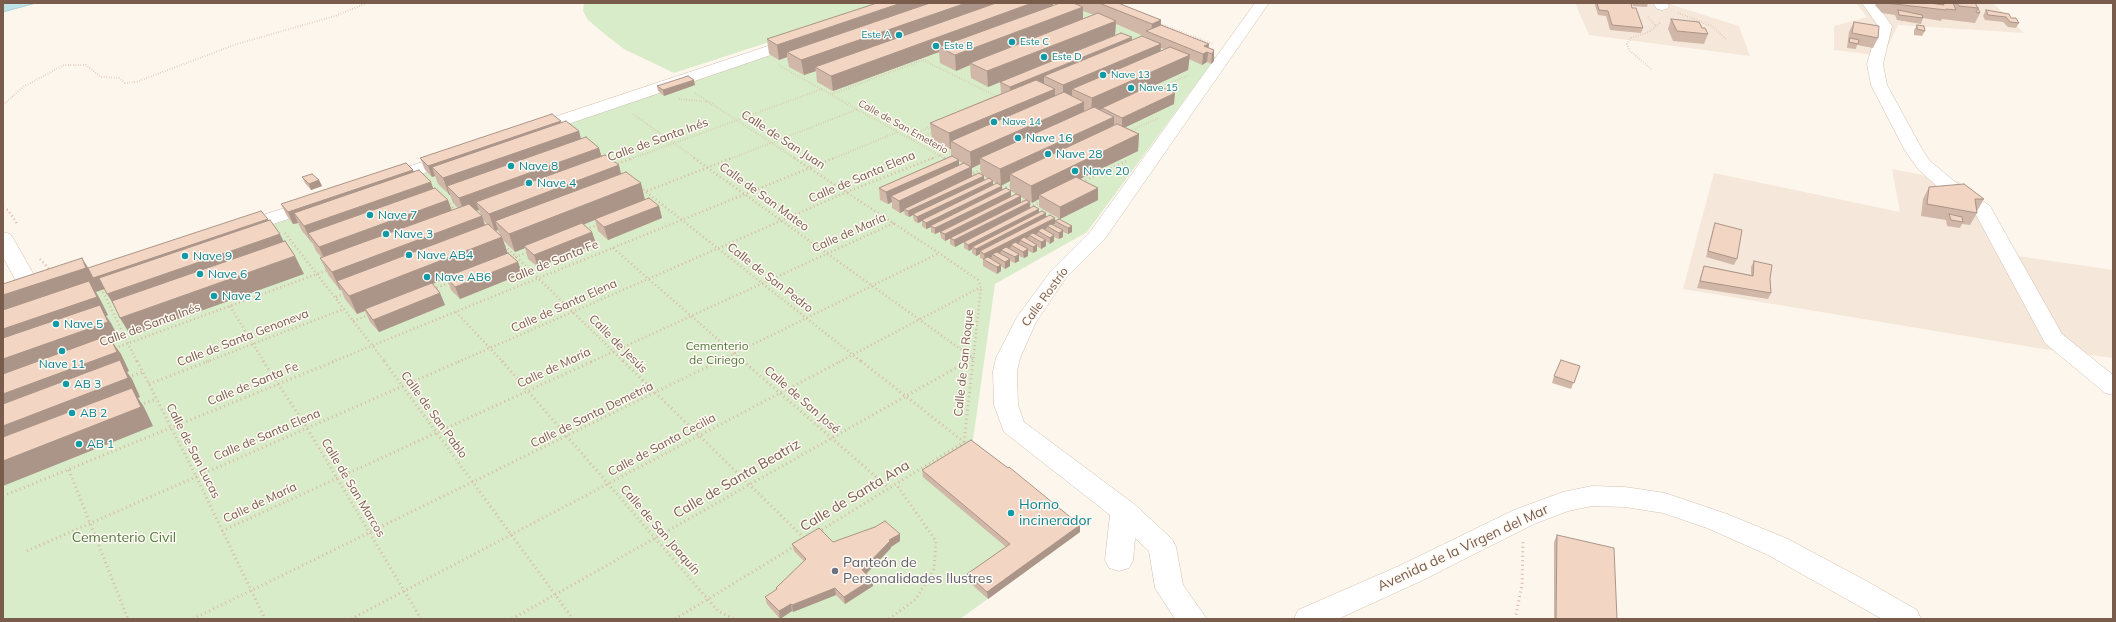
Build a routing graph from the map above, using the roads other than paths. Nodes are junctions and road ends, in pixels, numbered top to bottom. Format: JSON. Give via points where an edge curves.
{"nodes":[{"id":1,"x":1262,"y":3,"type":"edge"},
{"id":2,"x":1869,"y":3,"type":"edge"},
{"id":3,"x":812,"y":36,"type":"edge"},
{"id":4,"x":518,"y":135,"type":"edge"},
{"id":5,"x":465,"y":153,"type":"edge"},
{"id":6,"x":367,"y":186,"type":"edge"},
{"id":7,"x":330,"y":199,"type":"edge"},
{"id":8,"x":224,"y":234,"type":"edge"},
{"id":9,"x":3,"y":238,"type":"edge"},
{"id":10,"x":34,"y":298,"type":"edge"},
{"id":11,"x":2113,"y":387,"type":"edge"},
{"id":12,"x":1124,"y":511,"type":"junction"},
{"id":13,"x":1119,"y":560,"type":"dead end"},
{"id":14,"x":1192,"y":619,"type":"edge"},
{"id":15,"x":1309,"y":619,"type":"edge"},
{"id":16,"x":1906,"y":619,"type":"edge"}],
"edges":[{"from":1,"to":12,"type":"street","name":"Calle Rostrío","via":[[1220,49],[1097,236],[1058,275],[1025,322],[1008,358],[1004,385],[1006,405],[1013,426]]},
{"from":2,"to":11,"type":"street","via":[[1885,26],[1875,64],[1879,85],[1904,135],[1924,165],[1983,210],[2053,338]]},
{"from":3,"to":4,"type":"street"},
{"from":5,"to":6,"type":"street"},
{"from":7,"to":8,"type":"street"},
{"from":9,"to":10,"type":"street"},
{"from":12,"to":13,"type":"street"},
{"from":12,"to":14,"type":"street","name":"Calle Rostrío","via":[[1162,547],[1169,588]]},
{"from":15,"to":16,"type":"street","name":"Avenida de la Virgen del Mar","via":[[1411,573],[1524,517],[1563,502],[1592,496],[1625,497],[1665,504],[1717,520],[1778,546],[1860,590]]}]}
